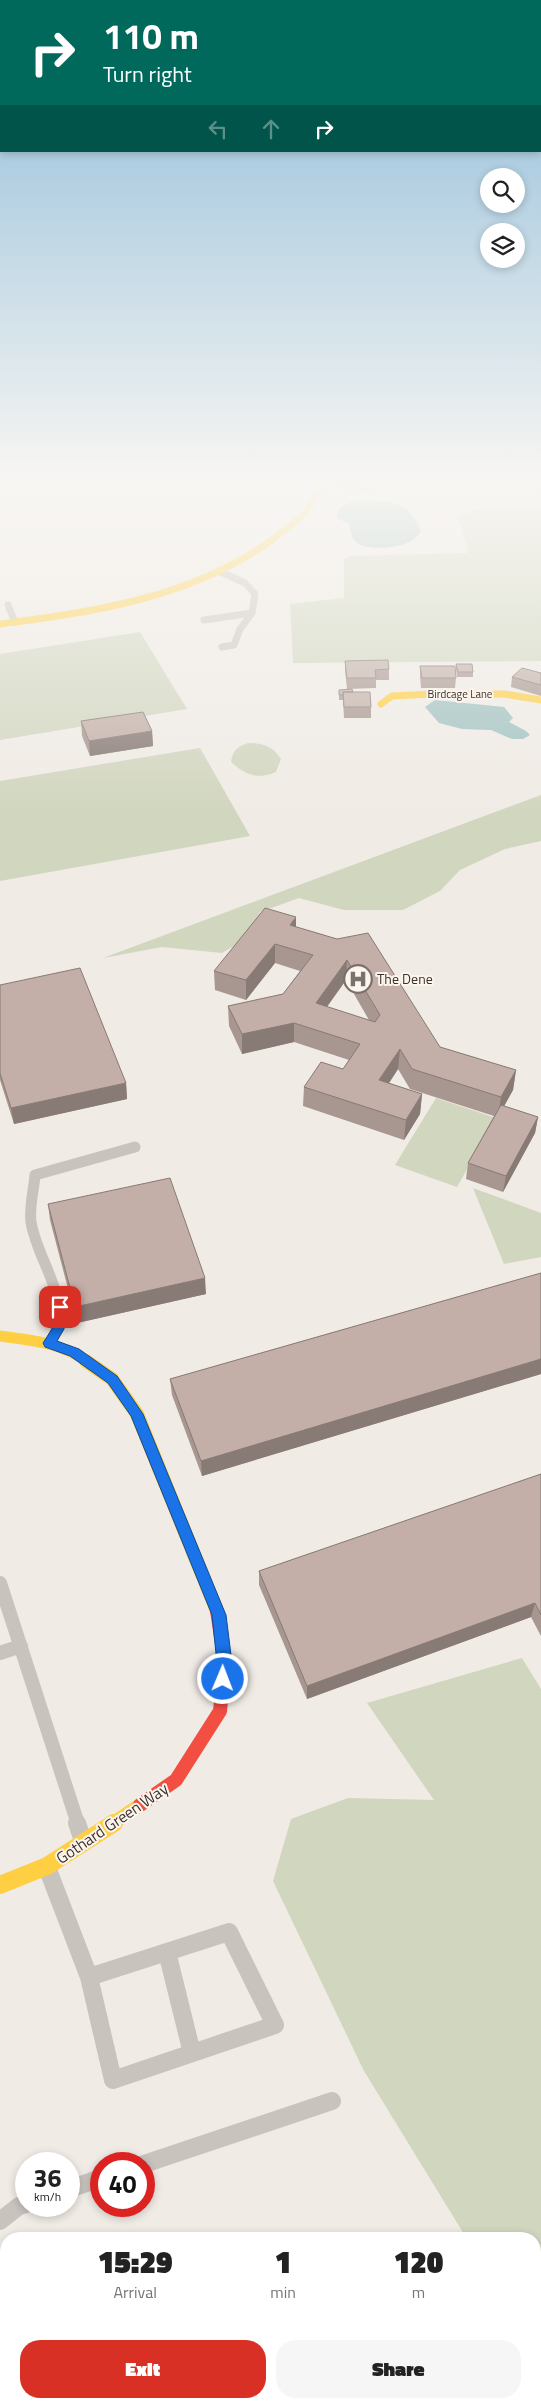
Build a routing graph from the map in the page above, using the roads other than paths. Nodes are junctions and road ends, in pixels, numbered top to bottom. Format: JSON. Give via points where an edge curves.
{"nodes":[{"id":1,"x":160,"y":591,"type":"edge"},
{"id":2,"x":253,"y":591,"type":"edge"},
{"id":3,"x":8,"y":605,"type":"dead end"},
{"id":4,"x":252,"y":613,"type":"junction"},
{"id":5,"x":204,"y":620,"type":"dead end"},
{"id":6,"x":15,"y":622,"type":"junction"},
{"id":7,"x":0,"y":624,"type":"edge"},
{"id":8,"x":222,"y":647,"type":"dead end"},
{"id":9,"x":541,"y":700,"type":"edge"},
{"id":10,"x":381,"y":704,"type":"dead end"},
{"id":11,"x":135,"y":1147,"type":"dead end"},
{"id":12,"x":0,"y":1336,"type":"edge"},
{"id":13,"x":50,"y":1343,"type":"junction"},
{"id":14,"x":0,"y":1583,"type":"edge"},
{"id":15,"x":20,"y":1646,"type":"junction"},
{"id":16,"x":0,"y":1653,"type":"edge"},
{"id":17,"x":84,"y":1844,"type":"junction"},
{"id":18,"x":47,"y":1866,"type":"junction"},
{"id":19,"x":0,"y":1885,"type":"edge"},
{"id":20,"x":166,"y":1952,"type":"junction"},
{"id":21,"x":89,"y":1977,"type":"junction"},
{"id":22,"x":192,"y":2053,"type":"junction"},
{"id":23,"x":332,"y":2101,"type":"dead end"},
{"id":24,"x":155,"y":2160,"type":"edge"},
{"id":25,"x":15,"y":2209,"type":"edge"},
{"id":26,"x":0,"y":2221,"type":"edge"}],
"edges":[{"from":1,"to":6,"type":"street","via":[[122,603]]},
{"from":2,"to":4,"type":"lane"},
{"from":3,"to":6,"type":"lane"},
{"from":4,"to":5,"type":"lane"},
{"from":4,"to":8,"type":"lane","via":[[240,629],[234,645]]},
{"from":6,"to":7,"type":"street"},
{"from":9,"to":10,"type":"street","name":"Birdcage Lane","via":[[504,694],[432,694],[392,696]]},
{"from":11,"to":13,"type":"lane","via":[[35,1175],[32,1221],[60,1307],[58,1329]]},
{"from":12,"to":13,"type":"street","name":"Gothard Green Way"},
{"from":13,"to":17,"type":"street","name":"Gothard Green Way","via":[[75,1353],[112,1379],[137,1414],[219,1615],[225,1663],[220,1711],[176,1780]]},
{"from":14,"to":15,"type":"lane"},
{"from":15,"to":16,"type":"lane"},
{"from":15,"to":17,"type":"lane"},
{"from":17,"to":18,"type":"street","name":"Gothard Green Way"},
{"from":18,"to":19,"type":"street","name":"Gothard Green Way"},
{"from":18,"to":21,"type":"lane"},
{"from":20,"to":21,"type":"lane"},
{"from":20,"to":22,"type":"lane"},
{"from":20,"to":22,"type":"lane","via":[[229,1932],[275,2026]]},
{"from":21,"to":22,"type":"lane","via":[[113,2080]]},
{"from":23,"to":24,"type":"lane"},
{"from":25,"to":26,"type":"lane"}]}
